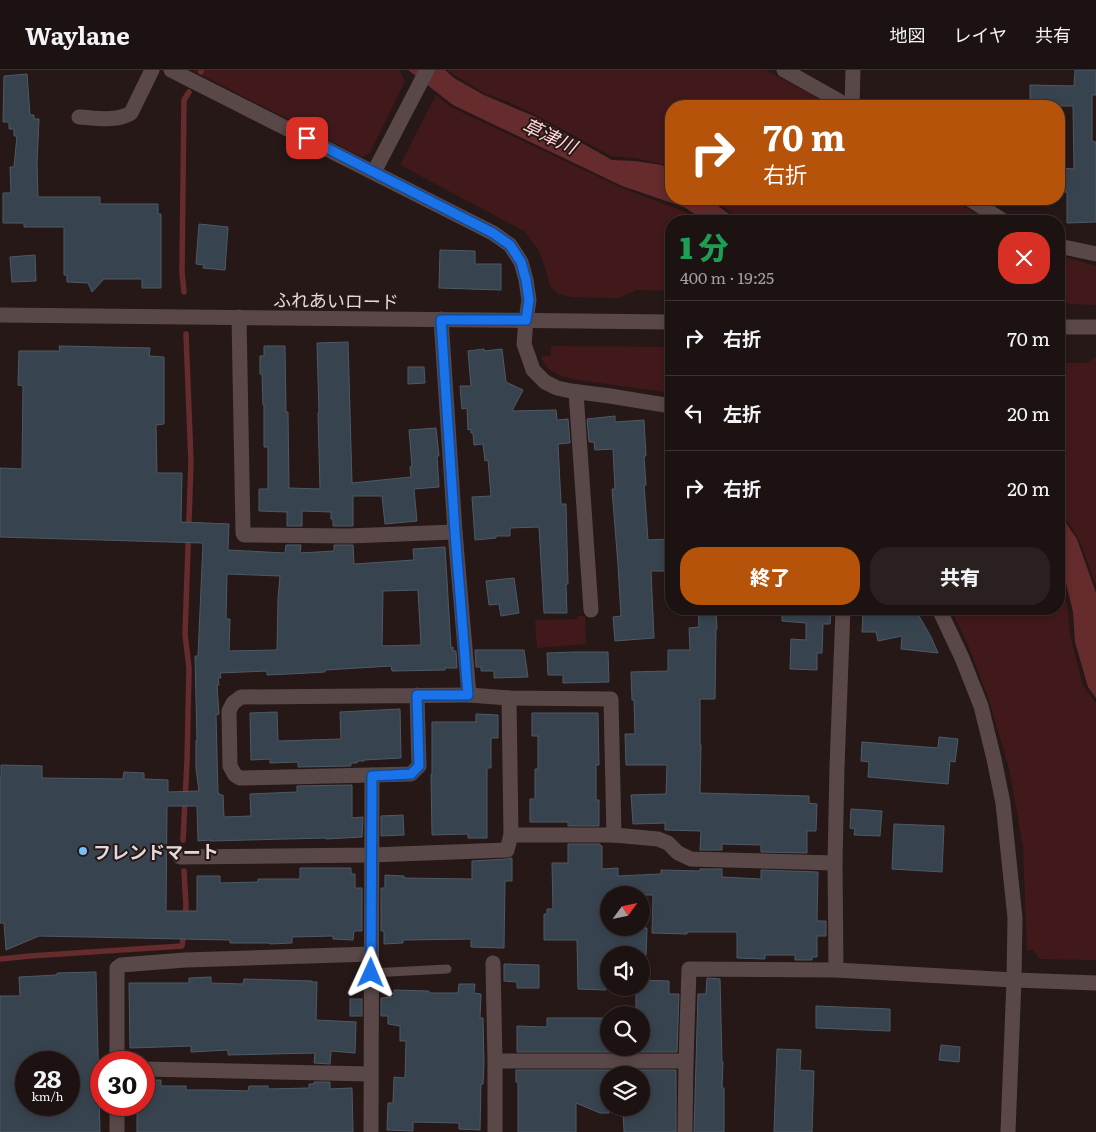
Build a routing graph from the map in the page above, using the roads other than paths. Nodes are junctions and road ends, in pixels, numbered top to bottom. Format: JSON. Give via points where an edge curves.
{"nodes":[{"id":1,"x":152,"y":70,"type":"edge"},
{"id":2,"x":171,"y":70,"type":"edge"},
{"id":3,"x":426,"y":70,"type":"edge"},
{"id":4,"x":784,"y":70,"type":"edge"},
{"id":5,"x":853,"y":70,"type":"edge"},
{"id":6,"x":839,"y":100,"type":"edge"},
{"id":7,"x":850,"y":100,"type":"edge"},
{"id":8,"x":79,"y":117,"type":"dead end"},
{"id":9,"x":374,"y":172,"type":"junction"},
{"id":10,"x":979,"y":205,"type":"edge"},
{"id":11,"x":994,"y":215,"type":"edge"},
{"id":12,"x":1065,"y":247,"type":"edge"},
{"id":13,"x":1096,"y":254,"type":"edge"},
{"id":14,"x":0,"y":315,"type":"edge"},
{"id":15,"x":238,"y":317,"type":"junction"},
{"id":16,"x":441,"y":320,"type":"junction"},
{"id":17,"x":526,"y":320,"type":"junction"},
{"id":18,"x":665,"y":322,"type":"edge"},
{"id":19,"x":1065,"y":327,"type":"edge"},
{"id":20,"x":1096,"y":327,"type":"edge"},
{"id":21,"x":576,"y":392,"type":"junction"},
{"id":22,"x":665,"y":405,"type":"edge"},
{"id":23,"x":455,"y":532,"type":"junction"},
{"id":24,"x":591,"y":610,"type":"dead end"},
{"id":25,"x":843,"y":615,"type":"edge"},
{"id":26,"x":942,"y":615,"type":"edge"},
{"id":27,"x":417,"y":695,"type":"junction"},
{"id":28,"x":468,"y":695,"type":"junction"},
{"id":29,"x":508,"y":698,"type":"junction"},
{"id":30,"x":372,"y":776,"type":"junction"},
{"id":31,"x":511,"y":835,"type":"junction"},
{"id":32,"x":614,"y":835,"type":"junction"},
{"id":33,"x":371,"y":855,"type":"junction"},
{"id":34,"x":180,"y":857,"type":"dead end"},
{"id":35,"x":836,"y":863,"type":"junction"},
{"id":36,"x":371,"y":954,"type":"junction"},
{"id":37,"x":494,"y":963,"type":"dead end"},
{"id":38,"x":447,"y":969,"type":"dead end"},
{"id":39,"x":836,"y":970,"type":"junction"},
{"id":40,"x":371,"y":973,"type":"junction"},
{"id":41,"x":1014,"y":980,"type":"junction"},
{"id":42,"x":1096,"y":983,"type":"edge"},
{"id":43,"x":117,"y":1051,"type":"edge"},
{"id":44,"x":496,"y":1061,"type":"junction"},
{"id":45,"x":686,"y":1061,"type":"junction"},
{"id":46,"x":155,"y":1069,"type":"edge"},
{"id":47,"x":371,"y":1074,"type":"junction"},
{"id":48,"x":117,"y":1116,"type":"edge"},
{"id":49,"x":117,"y":1132,"type":"edge"},
{"id":50,"x":371,"y":1132,"type":"edge"},
{"id":51,"x":495,"y":1132,"type":"edge"},
{"id":52,"x":685,"y":1132,"type":"edge"},
{"id":53,"x":1008,"y":1132,"type":"edge"}],
"edges":[{"from":1,"to":8,"type":"street","via":[[131,113],[117,119]]},
{"from":2,"to":9,"type":"street"},
{"from":3,"to":9,"type":"street"},
{"from":4,"to":6,"type":"street"},
{"from":5,"to":7,"type":"street"},
{"from":9,"to":17,"type":"street","via":[[493,233],[510,245],[521,262],[526,280],[529,300]]},
{"from":10,"to":11,"type":"street"},
{"from":12,"to":13,"type":"street"},
{"from":14,"to":15,"type":"street","name":"ふれあいロード"},
{"from":15,"to":16,"type":"street","name":"ふれあいロード"},
{"from":15,"to":23,"type":"street","via":[[244,535]]},
{"from":16,"to":17,"type":"street","name":"ふれあいロード"},
{"from":16,"to":23,"type":"street"},
{"from":17,"to":18,"type":"street","name":"ふれあいロード"},
{"from":17,"to":21,"type":"street","via":[[524,344],[533,370],[545,382]]},
{"from":19,"to":20,"type":"street"},
{"from":21,"to":22,"type":"street"},
{"from":21,"to":24,"type":"street"},
{"from":23,"to":28,"type":"street"},
{"from":25,"to":35,"type":"street"},
{"from":26,"to":41,"type":"street","via":[[981,706],[1003,803],[1015,918]]},
{"from":27,"to":28,"type":"street"},
{"from":27,"to":30,"type":"street","via":[[419,766],[411,774]]},
{"from":27,"to":30,"type":"street","via":[[241,697],[229,711],[230,766],[240,778]]},
{"from":28,"to":29,"type":"street"},
{"from":29,"to":31,"type":"street"},
{"from":29,"to":32,"type":"street","via":[[611,699]]},
{"from":30,"to":33,"type":"street"},
{"from":31,"to":32,"type":"street"},
{"from":31,"to":33,"type":"street","via":[[507,850]]},
{"from":32,"to":35,"type":"street","via":[[658,839],[691,859]]},
{"from":33,"to":34,"type":"street"},
{"from":33,"to":36,"type":"street"},
{"from":35,"to":39,"type":"street"},
{"from":36,"to":40,"type":"street"},
{"from":36,"to":43,"type":"street","via":[[121,965],[117,968]]},
{"from":37,"to":44,"type":"street"},
{"from":38,"to":40,"type":"lane"},
{"from":39,"to":41,"type":"street"},
{"from":39,"to":45,"type":"street","via":[[689,969]]},
{"from":40,"to":47,"type":"street"},
{"from":41,"to":42,"type":"street"},
{"from":41,"to":53,"type":"street"},
{"from":44,"to":45,"type":"street"},
{"from":44,"to":51,"type":"street"},
{"from":45,"to":52,"type":"street"},
{"from":46,"to":47,"type":"street"},
{"from":47,"to":50,"type":"street"},
{"from":48,"to":49,"type":"street"}]}
